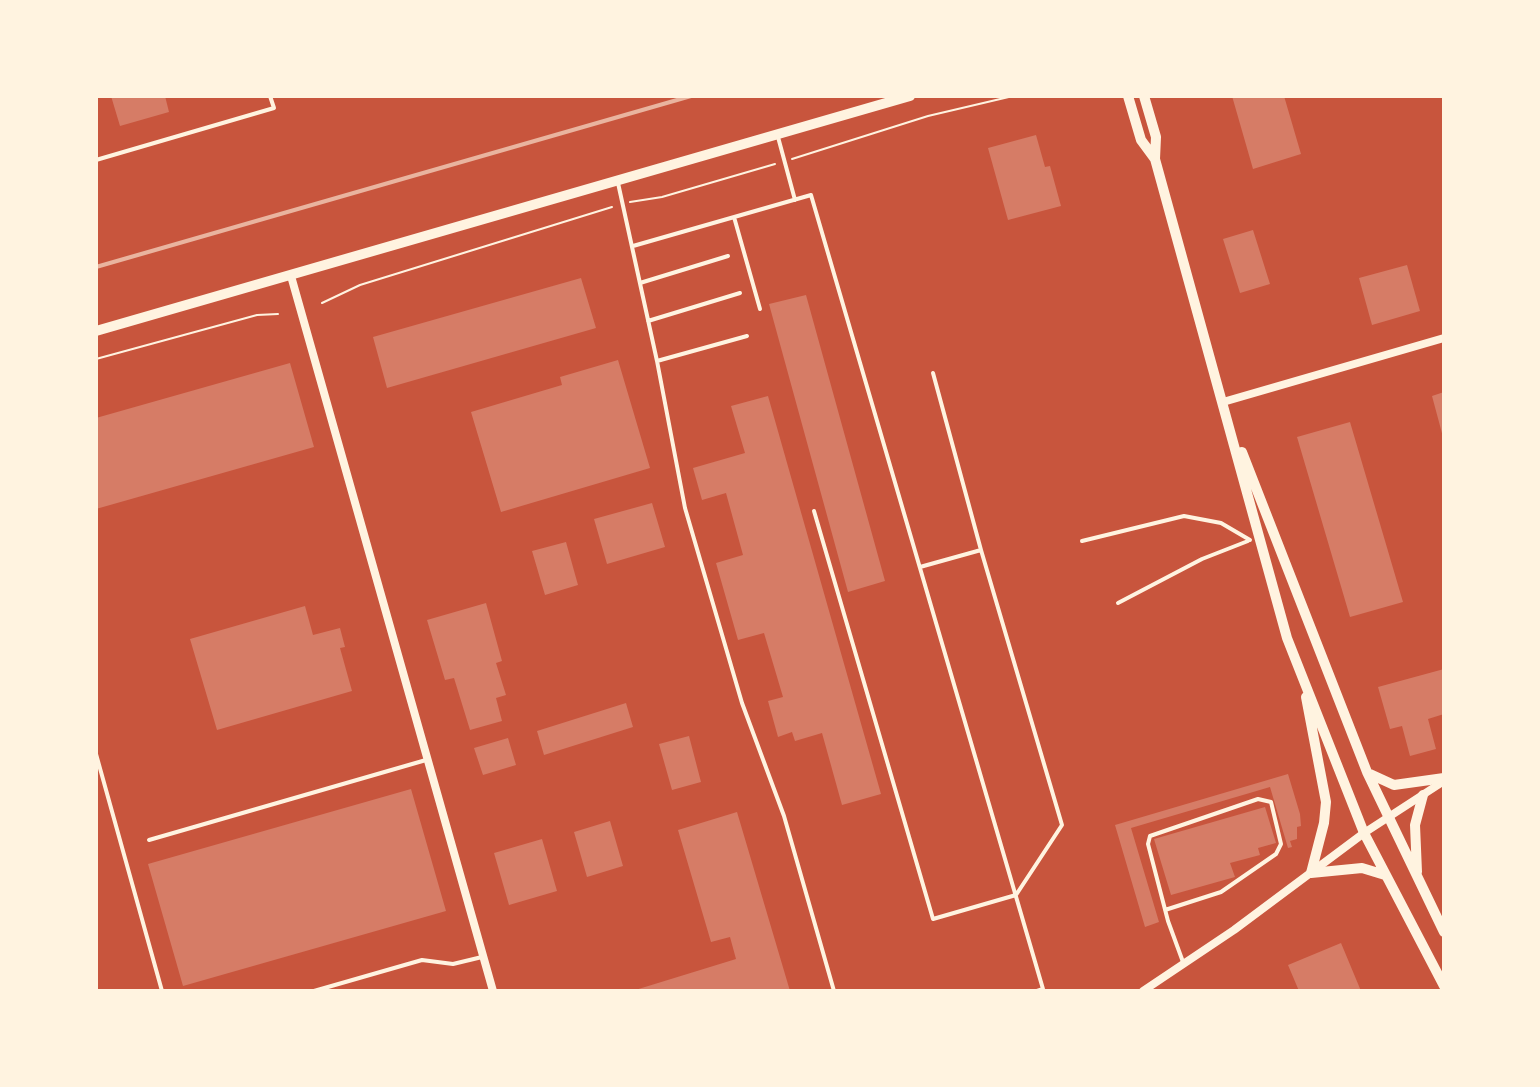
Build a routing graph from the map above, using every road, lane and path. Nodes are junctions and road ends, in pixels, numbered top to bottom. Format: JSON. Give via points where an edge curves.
{"nodes":[{"id":1,"x":270,"y":96,"type":"edge"},
{"id":2,"x":910,"y":96,"type":"edge"},
{"id":3,"x":1013,"y":96,"type":"edge"},
{"id":4,"x":1128,"y":96,"type":"edge"},
{"id":5,"x":1144,"y":96,"type":"edge"},
{"id":6,"x":777,"y":135,"type":"junction"},
{"id":7,"x":1155,"y":159,"type":"junction"},
{"id":8,"x":96,"y":160,"type":"edge"},
{"id":9,"x":784,"y":161,"type":"junction"},
{"id":10,"x":617,"y":181,"type":"junction"},
{"id":11,"x":795,"y":200,"type":"junction"},
{"id":12,"x":623,"y":204,"type":"junction"},
{"id":13,"x":734,"y":217,"type":"junction"},
{"id":14,"x":633,"y":246,"type":"junction"},
{"id":15,"x":728,"y":256,"type":"dead end"},
{"id":16,"x":291,"y":276,"type":"junction"},
{"id":17,"x":640,"y":283,"type":"junction"},
{"id":18,"x":740,"y":293,"type":"dead end"},
{"id":19,"x":322,"y":303,"type":"dead end"},
{"id":20,"x":760,"y":309,"type":"dead end"},
{"id":21,"x":278,"y":314,"type":"dead end"},
{"id":22,"x":648,"y":321,"type":"junction"},
{"id":23,"x":96,"y":331,"type":"edge"},
{"id":24,"x":747,"y":336,"type":"dead end"},
{"id":25,"x":1444,"y":338,"type":"edge"},
{"id":26,"x":96,"y":359,"type":"edge"},
{"id":27,"x":657,"y":361,"type":"junction"},
{"id":28,"x":933,"y":373,"type":"dead end"},
{"id":29,"x":1223,"y":402,"type":"junction"},
{"id":30,"x":814,"y":511,"type":"dead end"},
{"id":31,"x":1254,"y":538,"type":"junction"},
{"id":32,"x":1082,"y":541,"type":"dead end"},
{"id":33,"x":981,"y":550,"type":"junction"},
{"id":34,"x":920,"y":567,"type":"junction"},
{"id":35,"x":1118,"y":603,"type":"dead end"},
{"id":36,"x":1305,"y":683,"type":"junction"},
{"id":37,"x":96,"y":754,"type":"edge"},
{"id":38,"x":428,"y":760,"type":"junction"},
{"id":39,"x":1367,"y":772,"type":"junction"},
{"id":40,"x":1444,"y":779,"type":"edge"},
{"id":41,"x":1423,"y":795,"type":"junction"},
{"id":42,"x":1389,"y":817,"type":"junction"},
{"id":43,"x":1364,"y":833,"type":"junction"},
{"id":44,"x":149,"y":840,"type":"dead end"},
{"id":45,"x":1311,"y":873,"type":"junction"},
{"id":46,"x":1385,"y":875,"type":"junction"},
{"id":47,"x":1417,"y":878,"type":"junction"},
{"id":48,"x":1016,"y":895,"type":"junction"},
{"id":49,"x":1165,"y":910,"type":"junction"},
{"id":50,"x":1444,"y":932,"type":"edge"},
{"id":51,"x":484,"y":957,"type":"junction"},
{"id":52,"x":1184,"y":964,"type":"junction"},
{"id":53,"x":1444,"y":986,"type":"edge"},
{"id":54,"x":162,"y":991,"type":"edge"},
{"id":55,"x":314,"y":991,"type":"edge"},
{"id":56,"x":493,"y":991,"type":"edge"},
{"id":57,"x":834,"y":991,"type":"edge"},
{"id":58,"x":1037,"y":991,"type":"edge"},
{"id":59,"x":1143,"y":991,"type":"edge"}],
"edges":[{"from":1,"to":8,"type":"lane","via":[[274,108]]},
{"from":2,"to":6,"type":"street"},
{"from":3,"to":9,"type":"path"},
{"from":4,"to":7,"type":"street","via":[[1141,140]]},
{"from":5,"to":7,"type":"street","via":[[1156,137]]},
{"from":6,"to":9,"type":"lane"},
{"from":6,"to":10,"type":"street"},
{"from":7,"to":29,"type":"street"},
{"from":9,"to":11,"type":"lane"},
{"from":9,"to":12,"type":"path"},
{"from":10,"to":12,"type":"lane"},
{"from":10,"to":16,"type":"street"},
{"from":11,"to":13,"type":"lane"},
{"from":11,"to":34,"type":"lane","via":[[811,195]]},
{"from":12,"to":14,"type":"lane"},
{"from":12,"to":19,"type":"path","via":[[360,285]]},
{"from":13,"to":14,"type":"lane"},
{"from":13,"to":20,"type":"lane"},
{"from":14,"to":17,"type":"lane"},
{"from":15,"to":17,"type":"lane"},
{"from":16,"to":23,"type":"street"},
{"from":16,"to":38,"type":"street"},
{"from":17,"to":22,"type":"lane"},
{"from":18,"to":22,"type":"lane"},
{"from":21,"to":26,"type":"path","via":[[257,315]]},
{"from":22,"to":27,"type":"lane"},
{"from":24,"to":27,"type":"lane"},
{"from":25,"to":29,"type":"street"},
{"from":27,"to":57,"type":"lane","via":[[685,508]]},
{"from":28,"to":33,"type":"lane"},
{"from":29,"to":31,"type":"street"},
{"from":29,"to":39,"type":"street"},
{"from":30,"to":48,"type":"lane","via":[[933,919]]},
{"from":31,"to":32,"type":"lane","via":[[1221,523],[1184,516]]},
{"from":31,"to":35,"type":"lane"},
{"from":31,"to":36,"type":"street"},
{"from":33,"to":34,"type":"lane"},
{"from":33,"to":48,"type":"lane","via":[[1062,825]]},
{"from":34,"to":48,"type":"lane"},
{"from":36,"to":43,"type":"street"},
{"from":36,"to":45,"type":"street","via":[[1326,802]]},
{"from":37,"to":54,"type":"lane"},
{"from":38,"to":44,"type":"lane"},
{"from":38,"to":51,"type":"street"},
{"from":39,"to":40,"type":"street","via":[[1394,785]]},
{"from":39,"to":42,"type":"street"},
{"from":40,"to":41,"type":"street"},
{"from":41,"to":42,"type":"street"},
{"from":41,"to":47,"type":"street","via":[[1415,825]]},
{"from":42,"to":43,"type":"street"},
{"from":42,"to":47,"type":"street"},
{"from":43,"to":45,"type":"street"},
{"from":43,"to":46,"type":"street"},
{"from":45,"to":46,"type":"street","via":[[1362,868]]},
{"from":45,"to":52,"type":"street"},
{"from":46,"to":53,"type":"street"},
{"from":47,"to":50,"type":"street"},
{"from":48,"to":58,"type":"lane","via":[[1043,989]]},
{"from":49,"to":49,"type":"lane","via":[[1150,836],[1258,799],[1271,802],[1280,837],[1276,854],[1221,892]]},
{"from":49,"to":52,"type":"lane"},
{"from":51,"to":55,"type":"lane","via":[[453,964],[422,960]]},
{"from":51,"to":56,"type":"street"},
{"from":52,"to":59,"type":"street"}]}
